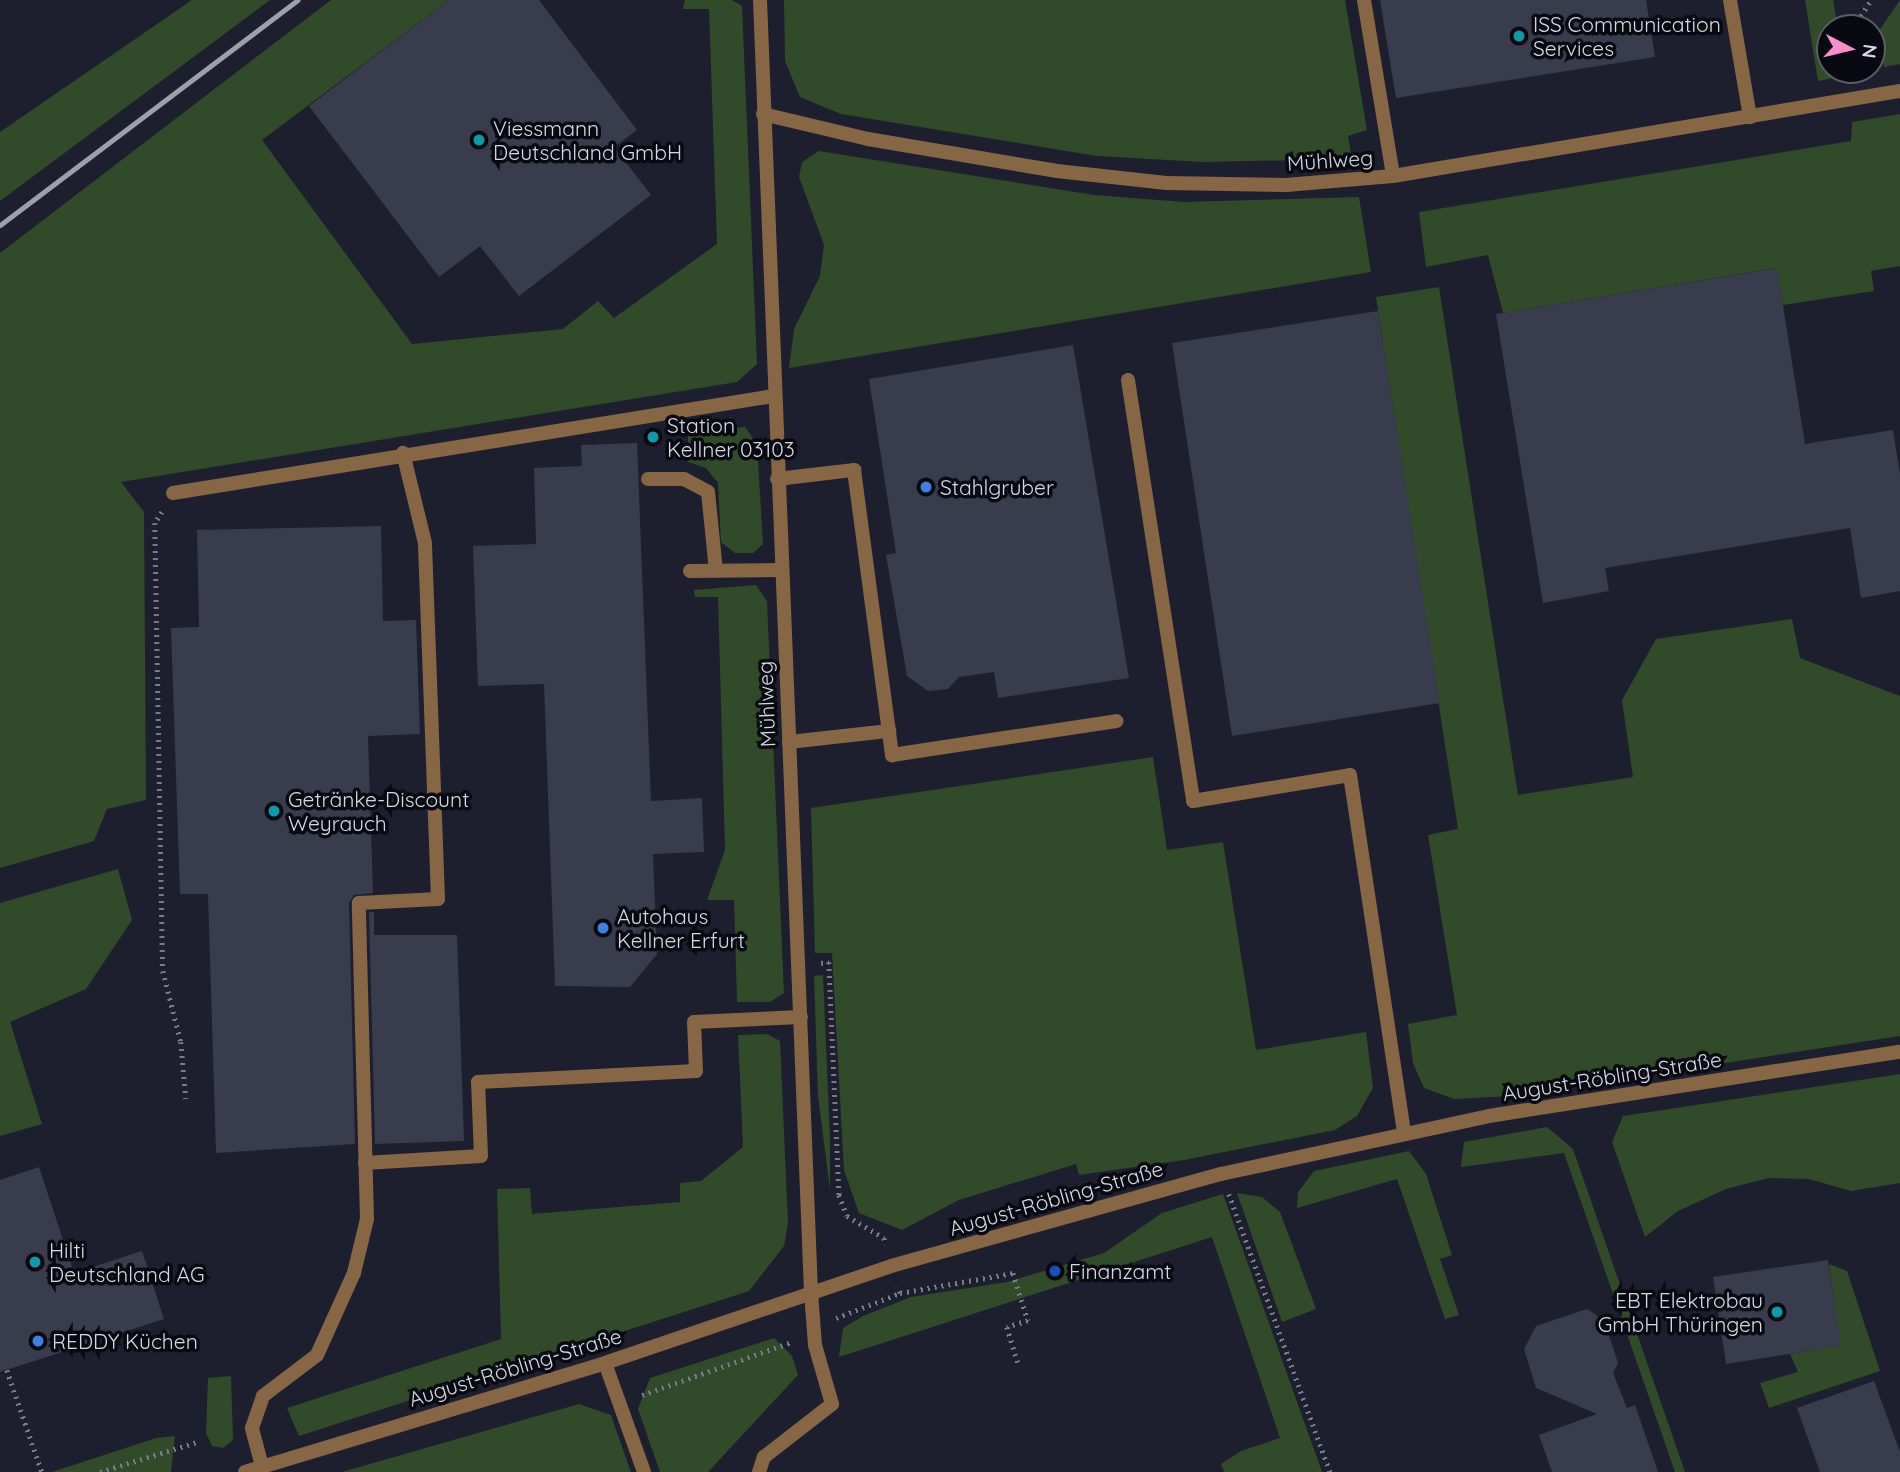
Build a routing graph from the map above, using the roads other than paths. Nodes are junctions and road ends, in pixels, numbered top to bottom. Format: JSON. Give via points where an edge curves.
{"nodes":[{"id":1,"x":760,"y":0,"type":"edge"},
{"id":2,"x":1364,"y":0,"type":"edge"},
{"id":3,"x":1730,"y":0,"type":"edge"},
{"id":4,"x":1900,"y":92,"type":"edge"},
{"id":5,"x":763,"y":114,"type":"junction"},
{"id":6,"x":1749,"y":117,"type":"junction"},
{"id":7,"x":1393,"y":176,"type":"junction"},
{"id":8,"x":1128,"y":380,"type":"dead end"},
{"id":9,"x":773,"y":396,"type":"junction"},
{"id":10,"x":403,"y":453,"type":"junction"},
{"id":11,"x":648,"y":479,"type":"dead end"},
{"id":12,"x":777,"y":479,"type":"junction"},
{"id":13,"x":173,"y":493,"type":"road end"},
{"id":14,"x":782,"y":570,"type":"junction"},
{"id":15,"x":690,"y":571,"type":"dead end"},
{"id":16,"x":716,"y":571,"type":"junction"},
{"id":17,"x":1116,"y":721,"type":"dead end"},
{"id":18,"x":889,"y":731,"type":"junction"},
{"id":19,"x":789,"y":742,"type":"junction"},
{"id":20,"x":801,"y":1017,"type":"junction"},
{"id":21,"x":1900,"y":1052,"type":"edge"},
{"id":22,"x":1404,"y":1134,"type":"junction"},
{"id":23,"x":365,"y":1163,"type":"junction"},
{"id":24,"x":811,"y":1293,"type":"junction"},
{"id":25,"x":605,"y":1363,"type":"junction"},
{"id":26,"x":262,"y":1466,"type":"junction"},
{"id":27,"x":245,"y":1472,"type":"edge"},
{"id":28,"x":644,"y":1472,"type":"edge"},
{"id":29,"x":759,"y":1472,"type":"edge"}],
"edges":[{"from":1,"to":5,"type":"street","name":"Mühlweg"},
{"from":2,"to":7,"type":"street"},
{"from":3,"to":6,"type":"street"},
{"from":4,"to":6,"type":"street","name":"Mühlweg"},
{"from":5,"to":7,"type":"street","name":"Mühlweg","via":[[909,146],[1166,183],[1286,185]]},
{"from":5,"to":9,"type":"street","name":"Mühlweg"},
{"from":6,"to":7,"type":"street","name":"Mühlweg"},
{"from":8,"to":22,"type":"street","via":[[1193,801],[1350,775]]},
{"from":9,"to":10,"type":"street"},
{"from":9,"to":12,"type":"street","name":"Mühlweg"},
{"from":10,"to":13,"type":"street"},
{"from":10,"to":23,"type":"street","via":[[425,542],[438,899],[359,903]]},
{"from":11,"to":16,"type":"street","via":[[684,479],[708,492]]},
{"from":12,"to":14,"type":"street","name":"Mühlweg"},
{"from":12,"to":18,"type":"street","via":[[854,470]]},
{"from":14,"to":16,"type":"street"},
{"from":14,"to":19,"type":"street","name":"Mühlweg"},
{"from":15,"to":16,"type":"street"},
{"from":17,"to":18,"type":"street","via":[[892,755]]},
{"from":18,"to":19,"type":"street"},
{"from":19,"to":20,"type":"street","name":"Mühlweg"},
{"from":20,"to":23,"type":"street","via":[[694,1023],[696,1071],[478,1082],[481,1156]]},
{"from":20,"to":24,"type":"street","name":"Mühlweg"},
{"from":21,"to":22,"type":"street","name":"August-Röbling-Straße"},
{"from":22,"to":24,"type":"street","name":"August-Röbling-Straße","via":[[1221,1174]]},
{"from":23,"to":26,"type":"street","via":[[367,1219],[354,1273],[317,1355],[263,1396],[252,1428]]},
{"from":24,"to":25,"type":"street","name":"August-Röbling-Straße"},
{"from":24,"to":29,"type":"street","name":"Mühlweg","via":[[815,1345],[832,1404],[764,1457]]},
{"from":25,"to":26,"type":"street","name":"August-Röbling-Straße"},
{"from":25,"to":28,"type":"street"},
{"from":26,"to":27,"type":"street","name":"August-Röbling-Straße"}]}
